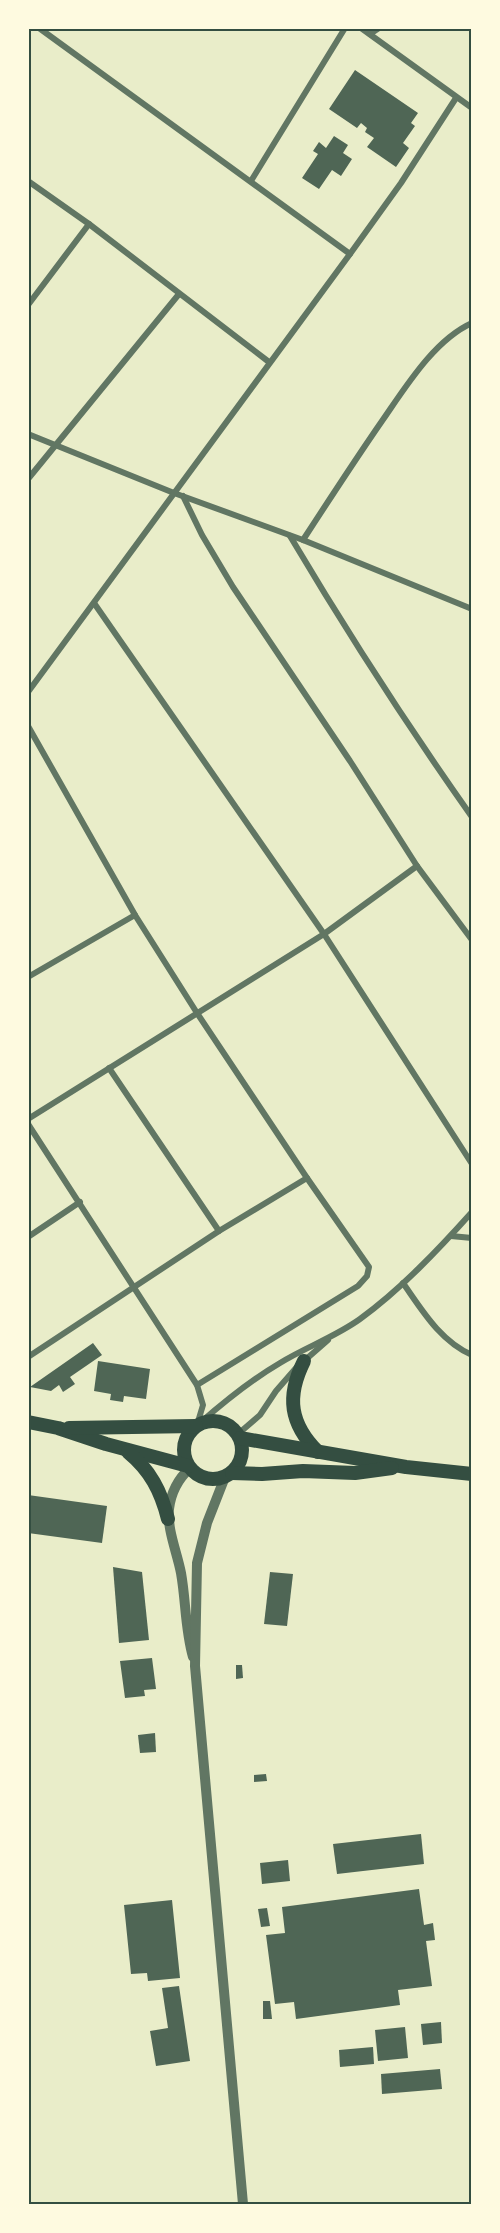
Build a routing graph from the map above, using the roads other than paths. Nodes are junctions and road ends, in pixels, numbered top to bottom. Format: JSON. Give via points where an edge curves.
{"nodes":[{"id":1,"x":39,"y":28,"type":"edge"},
{"id":2,"x":345,"y":28,"type":"edge"},
{"id":3,"x":361,"y":28,"type":"edge"},
{"id":4,"x":379,"y":28,"type":"edge"},
{"id":5,"x":370,"y":34,"type":"junction"},
{"id":6,"x":456,"y":98,"type":"junction"},
{"id":7,"x":471,"y":108,"type":"edge"},
{"id":8,"x":28,"y":181,"type":"edge"},
{"id":9,"x":251,"y":181,"type":"junction"},
{"id":10,"x":89,"y":224,"type":"junction"},
{"id":11,"x":350,"y":254,"type":"junction"},
{"id":12,"x":179,"y":294,"type":"junction"},
{"id":13,"x":28,"y":305,"type":"edge"},
{"id":14,"x":471,"y":323,"type":"edge"},
{"id":15,"x":269,"y":362,"type":"junction"},
{"id":16,"x":28,"y":434,"type":"edge"},
{"id":17,"x":56,"y":446,"type":"junction"},
{"id":18,"x":28,"y":478,"type":"edge"},
{"id":19,"x":174,"y":493,"type":"junction"},
{"id":20,"x":183,"y":496,"type":"junction"},
{"id":21,"x":290,"y":536,"type":"junction"},
{"id":22,"x":303,"y":540,"type":"junction"},
{"id":23,"x":94,"y":603,"type":"junction"},
{"id":24,"x":471,"y":609,"type":"edge"},
{"id":25,"x":28,"y":692,"type":"edge"},
{"id":26,"x":28,"y":726,"type":"edge"},
{"id":27,"x":471,"y":817,"type":"edge"},
{"id":28,"x":417,"y":866,"type":"junction"},
{"id":29,"x":135,"y":915,"type":"junction"},
{"id":30,"x":324,"y":934,"type":"junction"},
{"id":31,"x":471,"y":940,"type":"edge"},
{"id":32,"x":28,"y":977,"type":"edge"},
{"id":33,"x":197,"y":1013,"type":"junction"},
{"id":34,"x":109,"y":1068,"type":"junction"},
{"id":35,"x":28,"y":1119,"type":"edge"},
{"id":36,"x":28,"y":1124,"type":"edge"},
{"id":37,"x":471,"y":1164,"type":"edge"},
{"id":38,"x":307,"y":1178,"type":"junction"},
{"id":39,"x":80,"y":1203,"type":"junction"},
{"id":40,"x":471,"y":1212,"type":"edge"},
{"id":41,"x":219,"y":1231,"type":"junction"},
{"id":42,"x":450,"y":1236,"type":"junction"},
{"id":43,"x":28,"y":1237,"type":"edge"},
{"id":44,"x":471,"y":1238,"type":"edge"},
{"id":45,"x":403,"y":1283,"type":"junction"},
{"id":46,"x":134,"y":1287,"type":"junction"},
{"id":47,"x":335,"y":1334,"type":"junction"},
{"id":48,"x":471,"y":1355,"type":"edge"},
{"id":49,"x":28,"y":1357,"type":"edge"},
{"id":50,"x":304,"y":1361,"type":"junction"},
{"id":51,"x":197,"y":1385,"type":"junction"},
{"id":52,"x":28,"y":1422,"type":"edge"},
{"id":53,"x":198,"y":1425,"type":"junction"},
{"id":54,"x":58,"y":1428,"type":"junction"},
{"id":55,"x":239,"y":1436,"type":"junction"},
{"id":56,"x":124,"y":1448,"type":"junction"},
{"id":57,"x":318,"y":1452,"type":"junction"},
{"id":58,"x":189,"y":1467,"type":"junction"},
{"id":59,"x":406,"y":1467,"type":"junction"},
{"id":60,"x":471,"y":1474,"type":"edge"},
{"id":61,"x":228,"y":1475,"type":"junction"},
{"id":62,"x":168,"y":1519,"type":"junction"},
{"id":63,"x":195,"y":1665,"type":"junction"},
{"id":64,"x":243,"y":2205,"type":"edge"}],
"edges":[{"from":1,"to":9,"type":"street"},
{"from":2,"to":9,"type":"street"},
{"from":3,"to":5,"type":"street"},
{"from":4,"to":5,"type":"street"},
{"from":5,"to":6,"type":"street"},
{"from":6,"to":7,"type":"street"},
{"from":6,"to":11,"type":"street"},
{"from":8,"to":10,"type":"street"},
{"from":9,"to":11,"type":"street"},
{"from":10,"to":12,"type":"street"},
{"from":10,"to":13,"type":"street"},
{"from":11,"to":15,"type":"street"},
{"from":12,"to":15,"type":"street"},
{"from":12,"to":17,"type":"street"},
{"from":14,"to":22,"type":"street","via":[[447,339],[411,380]]},
{"from":15,"to":19,"type":"street"},
{"from":16,"to":17,"type":"street"},
{"from":17,"to":18,"type":"street"},
{"from":17,"to":19,"type":"street"},
{"from":19,"to":20,"type":"street"},
{"from":19,"to":23,"type":"street"},
{"from":20,"to":21,"type":"street"},
{"from":20,"to":28,"type":"street","via":[[201,535],[233,587]]},
{"from":21,"to":22,"type":"street"},
{"from":21,"to":27,"type":"street","via":[[341,624]]},
{"from":22,"to":24,"type":"street"},
{"from":23,"to":25,"type":"street"},
{"from":23,"to":30,"type":"street"},
{"from":26,"to":29,"type":"street"},
{"from":28,"to":30,"type":"street"},
{"from":28,"to":31,"type":"street"},
{"from":29,"to":32,"type":"street"},
{"from":29,"to":33,"type":"street"},
{"from":30,"to":33,"type":"street"},
{"from":30,"to":37,"type":"street"},
{"from":33,"to":34,"type":"street"},
{"from":33,"to":38,"type":"street"},
{"from":34,"to":35,"type":"street"},
{"from":34,"to":41,"type":"street"},
{"from":36,"to":39,"type":"street"},
{"from":38,"to":41,"type":"street"},
{"from":38,"to":51,"type":"street","via":[[367,1262],[367,1276],[358,1286]]},
{"from":39,"to":43,"type":"street"},
{"from":39,"to":46,"type":"street"},
{"from":40,"to":42,"type":"street"},
{"from":41,"to":46,"type":"street"},
{"from":42,"to":44,"type":"street"},
{"from":42,"to":45,"type":"street"},
{"from":45,"to":47,"type":"street","via":[[359,1320]]},
{"from":45,"to":48,"type":"street","via":[[450,1343]]},
{"from":46,"to":49,"type":"street"},
{"from":46,"to":51,"type":"street"},
{"from":47,"to":50,"type":"street"},
{"from":47,"to":53,"type":"street","via":[[250,1382]]},
{"from":50,"to":55,"type":"street"},
{"from":50,"to":57,"type":"main road","via":[[292,1393],[293,1410],[306,1441]]},
{"from":51,"to":53,"type":"street","via":[[203,1405]]},
{"from":52,"to":54,"type":"main road"},
{"from":53,"to":54,"type":"main road"},
{"from":53,"to":55,"type":"main road","via":[[208,1420],[225,1423]]},
{"from":53,"to":58,"type":"main road","via":[[189,1432],[184,1449]]},
{"from":54,"to":56,"type":"main road"},
{"from":55,"to":57,"type":"main road"},
{"from":55,"to":61,"type":"main road","via":[[242,1457]]},
{"from":56,"to":58,"type":"main road"},
{"from":56,"to":62,"type":"main road","via":[[154,1479]]},
{"from":57,"to":59,"type":"main road"},
{"from":58,"to":61,"type":"main road","via":[[210,1479]]},
{"from":58,"to":62,"type":"street","via":[[176,1485]]},
{"from":59,"to":60,"type":"main road"},
{"from":59,"to":61,"type":"main road","via":[[355,1473]]},
{"from":61,"to":63,"type":"street","via":[[207,1523],[197,1563]]},
{"from":62,"to":63,"type":"street"},
{"from":63,"to":64,"type":"street"}]}
